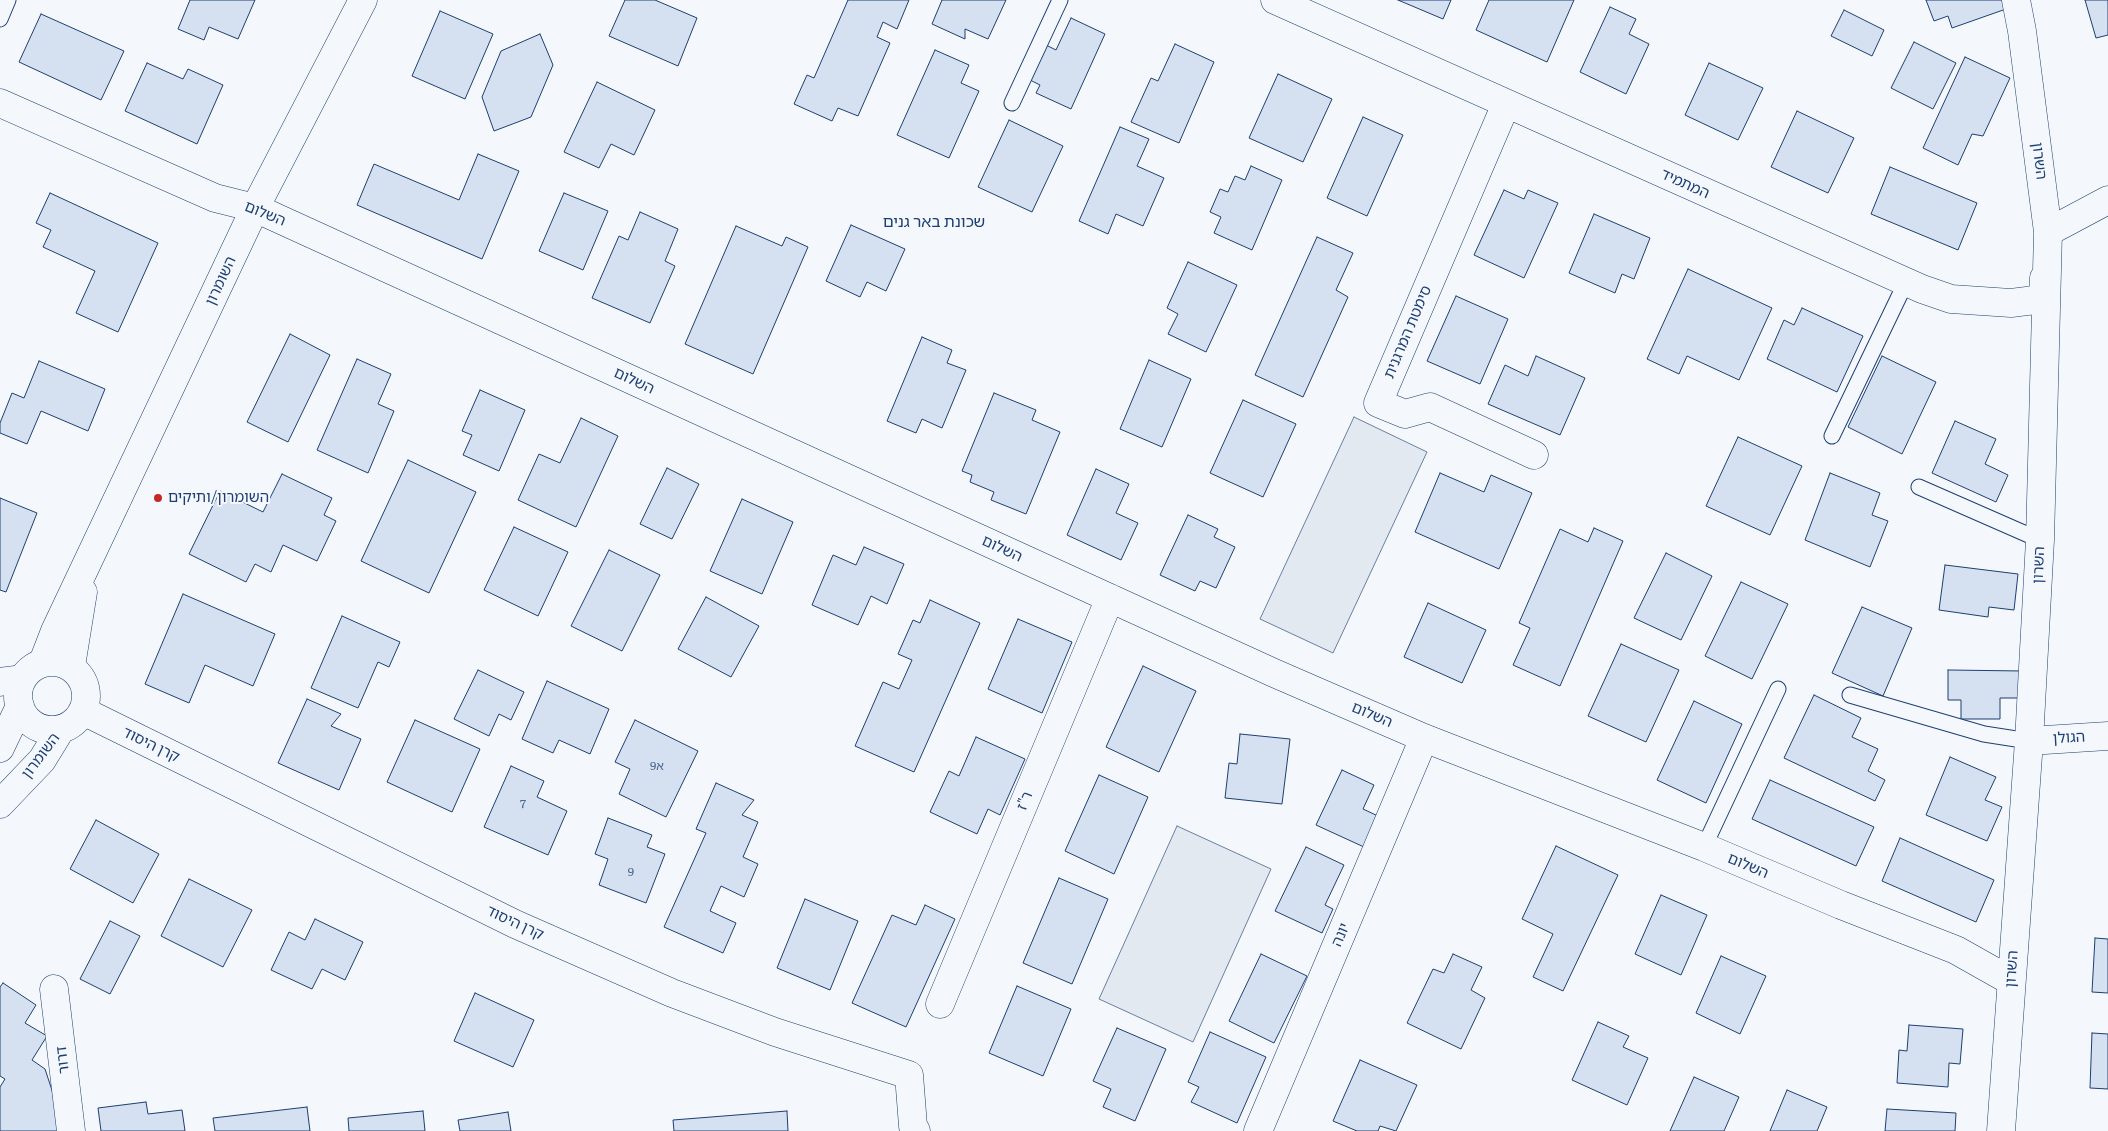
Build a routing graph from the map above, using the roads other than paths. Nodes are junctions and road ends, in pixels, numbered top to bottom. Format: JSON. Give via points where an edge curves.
{"nodes":[{"id":1,"x":8,"y":0,"type":"edge"},
{"id":2,"x":364,"y":0,"type":"edge"},
{"id":3,"x":1060,"y":0,"type":"edge"},
{"id":4,"x":2016,"y":0,"type":"edge"},
{"id":5,"x":1292,"y":3,"type":"edge"},
{"id":6,"x":0,"y":19,"type":"edge"},
{"id":7,"x":1012,"y":103,"type":"dead end"},
{"id":8,"x":0,"y":104,"type":"edge"},
{"id":9,"x":1506,"y":104,"type":"junction"},
{"id":10,"x":2108,"y":200,"type":"edge"},
{"id":11,"x":255,"y":208,"type":"junction"},
{"id":12,"x":2048,"y":232,"type":"junction"},
{"id":13,"x":1906,"y":282,"type":"junction"},
{"id":14,"x":1832,"y":436,"type":"dead end"},
{"id":15,"x":1534,"y":455,"type":"dead end"},
{"id":16,"x":1919,"y":487,"type":"dead end"},
{"id":17,"x":2040,"y":540,"type":"junction"},
{"id":18,"x":87,"y":566,"type":"junction"},
{"id":19,"x":1110,"y":598,"type":"junction"},
{"id":20,"x":44,"y":662,"type":"junction"},
{"id":21,"x":71,"y":666,"type":"junction"},
{"id":22,"x":11,"y":680,"type":"edge"},
{"id":23,"x":1778,"y":690,"type":"dead end"},
{"id":24,"x":1850,"y":695,"type":"dead end"},
{"id":25,"x":20,"y":706,"type":"junction"},
{"id":26,"x":83,"y":711,"type":"junction"},
{"id":27,"x":61,"y":729,"type":"junction"},
{"id":28,"x":2108,"y":736,"type":"edge"},
{"id":29,"x":1424,"y":738,"type":"junction"},
{"id":30,"x":2030,"y":741,"type":"junction"},
{"id":31,"x":0,"y":748,"type":"edge"},
{"id":32,"x":0,"y":804,"type":"edge"},
{"id":33,"x":1704,"y":847,"type":"junction"},
{"id":34,"x":2011,"y":981,"type":"junction"},
{"id":35,"x":54,"y":990,"type":"dead end"},
{"id":36,"x":940,"y":1004,"type":"dead end"},
{"id":37,"x":72,"y":1131,"type":"edge"},
{"id":38,"x":916,"y":1131,"type":"edge"},
{"id":39,"x":1258,"y":1131,"type":"edge"},
{"id":40,"x":2001,"y":1131,"type":"edge"}],
"edges":[{"from":1,"to":6,"type":"lane"},
{"from":2,"to":11,"type":"street","name":"השומרון"},
{"from":3,"to":7,"type":"lane"},
{"from":4,"to":12,"type":"street","name":"השרון"},
{"from":5,"to":9,"type":"street","name":"המתמיד"},
{"from":8,"to":11,"type":"street","name":"השלום","via":[[215,198]]},
{"from":9,"to":13,"type":"street","name":"המתמיד"},
{"from":9,"to":15,"type":"street","name":"סימטת המרגנית","via":[[1378,403],[1405,414],[1430,406]]},
{"from":10,"to":12,"type":"street"},
{"from":11,"to":18,"type":"street","name":"השומרון"},
{"from":11,"to":19,"type":"street","name":"השלום"},
{"from":12,"to":13,"type":"street","name":"המתמיד","via":[[2043,298],[2011,303],[1951,299]]},
{"from":12,"to":17,"type":"street","name":"השרון"},
{"from":13,"to":14,"type":"lane"},
{"from":16,"to":17,"type":"lane"},
{"from":17,"to":30,"type":"street","name":"השרון"},
{"from":18,"to":20,"type":"street","name":"השומרון","via":[[55,631]]},
{"from":18,"to":21,"type":"street","name":"השומרון"},
{"from":19,"to":29,"type":"street","name":"השלום"},
{"from":19,"to":36,"type":"street","name":"ר\"ז"},
{"from":20,"to":21,"type":"street","via":[[62,662]]},
{"from":20,"to":22,"type":"street"},
{"from":21,"to":26,"type":"street","via":[[87,691]]},
{"from":22,"to":25,"type":"street","via":[[19,688]]},
{"from":23,"to":33,"type":"lane"},
{"from":24,"to":30,"type":"lane","via":[[1984,734]]},
{"from":25,"to":27,"type":"street","name":"השומרון","via":[[28,721],[36,726]]},
{"from":25,"to":31,"type":"street"},
{"from":26,"to":27,"type":"street","name":"השומרון","via":[[74,723]]},
{"from":26,"to":38,"type":"street","name":"קרן היסוד","via":[[515,924],[706,1006],[775,1032],[910,1075]]},
{"from":27,"to":32,"type":"street","name":"השומרון","via":[[42,760]]},
{"from":28,"to":30,"type":"street","name":"הגולן"},
{"from":29,"to":33,"type":"street","name":"השלום"},
{"from":29,"to":39,"type":"street","name":"יונה"},
{"from":30,"to":34,"type":"street","name":"השרון"},
{"from":33,"to":34,"type":"street","name":"השלום","via":[[1956,950]]},
{"from":34,"to":40,"type":"street","name":"השרון"},
{"from":35,"to":37,"type":"street","name":"דרור"}]}
